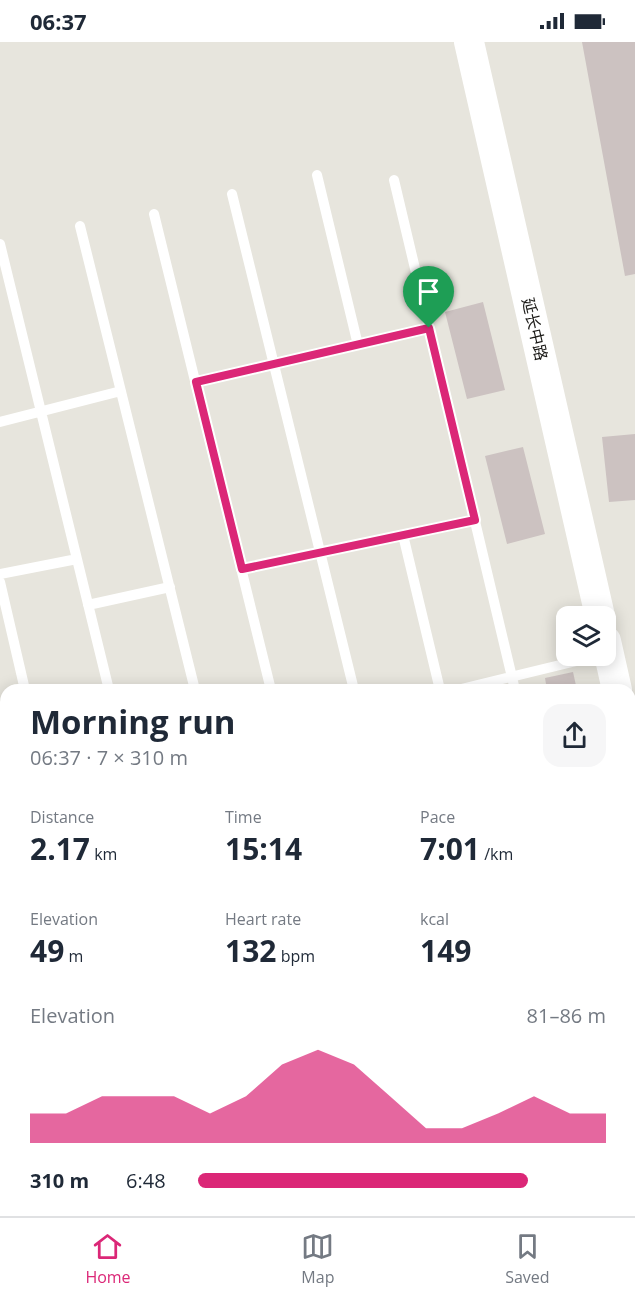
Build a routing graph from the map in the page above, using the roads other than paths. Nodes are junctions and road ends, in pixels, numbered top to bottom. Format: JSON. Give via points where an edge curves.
{"nodes":[{"id":1,"x":469,"y":42,"type":"edge"},
{"id":2,"x":317,"y":176,"type":"dead end"},
{"id":3,"x":394,"y":180,"type":"dead end"},
{"id":4,"x":232,"y":194,"type":"dead end"},
{"id":5,"x":154,"y":214,"type":"dead end"},
{"id":6,"x":80,"y":226,"type":"dead end"},
{"id":7,"x":0,"y":244,"type":"edge"},
{"id":8,"x":429,"y":328,"type":"junction"},
{"id":9,"x":358,"y":345,"type":"junction"},
{"id":10,"x":274,"y":364,"type":"junction"},
{"id":11,"x":196,"y":382,"type":"junction"},
{"id":12,"x":121,"y":391,"type":"junction"},
{"id":13,"x":41,"y":412,"type":"junction"},
{"id":14,"x":0,"y":422,"type":"edge"},
{"id":15,"x":475,"y":520,"type":"junction"},
{"id":16,"x":403,"y":535,"type":"junction"},
{"id":17,"x":320,"y":552,"type":"junction"},
{"id":18,"x":77,"y":559,"type":"junction"},
{"id":19,"x":242,"y":569,"type":"junction"},
{"id":20,"x":0,"y":574,"type":"edge"},
{"id":21,"x":0,"y":582,"type":"edge"},
{"id":22,"x":170,"y":587,"type":"junction"},
{"id":23,"x":88,"y":605,"type":"junction"},
{"id":24,"x":598,"y":606,"type":"edge"},
{"id":25,"x":556,"y":664,"type":"edge"},
{"id":26,"x":609,"y":666,"type":"edge"},
{"id":27,"x":512,"y":677,"type":"junction"},
{"id":28,"x":24,"y":684,"type":"edge"},
{"id":29,"x":108,"y":684,"type":"edge"},
{"id":30,"x":194,"y":684,"type":"edge"},
{"id":31,"x":270,"y":684,"type":"edge"},
{"id":32,"x":353,"y":684,"type":"edge"},
{"id":33,"x":439,"y":684,"type":"edge"},
{"id":34,"x":482,"y":684,"type":"edge"},
{"id":35,"x":514,"y":684,"type":"edge"},
{"id":36,"x":615,"y":684,"type":"edge"}],
"edges":[{"from":1,"to":24,"type":"street","name":"延长中路"},
{"from":2,"to":9,"type":"lane"},
{"from":3,"to":8,"type":"lane"},
{"from":4,"to":10,"type":"lane"},
{"from":5,"to":11,"type":"lane"},
{"from":6,"to":12,"type":"lane"},
{"from":7,"to":13,"type":"lane"},
{"from":8,"to":9,"type":"lane"},
{"from":8,"to":15,"type":"lane"},
{"from":9,"to":10,"type":"lane"},
{"from":10,"to":11,"type":"lane"},
{"from":10,"to":17,"type":"lane"},
{"from":11,"to":19,"type":"lane"},
{"from":12,"to":13,"type":"lane"},
{"from":12,"to":22,"type":"lane"},
{"from":13,"to":14,"type":"lane"},
{"from":13,"to":18,"type":"lane"},
{"from":15,"to":16,"type":"lane"},
{"from":15,"to":27,"type":"lane"},
{"from":16,"to":17,"type":"lane"},
{"from":16,"to":33,"type":"lane"},
{"from":17,"to":19,"type":"lane"},
{"from":17,"to":32,"type":"lane"},
{"from":18,"to":20,"type":"lane"},
{"from":18,"to":23,"type":"lane"},
{"from":19,"to":31,"type":"lane"},
{"from":21,"to":28,"type":"lane"},
{"from":22,"to":23,"type":"lane"},
{"from":22,"to":30,"type":"lane"},
{"from":23,"to":29,"type":"lane"},
{"from":25,"to":27,"type":"lane"},
{"from":26,"to":36,"type":"street"},
{"from":27,"to":34,"type":"lane"},
{"from":27,"to":35,"type":"lane"}]}
